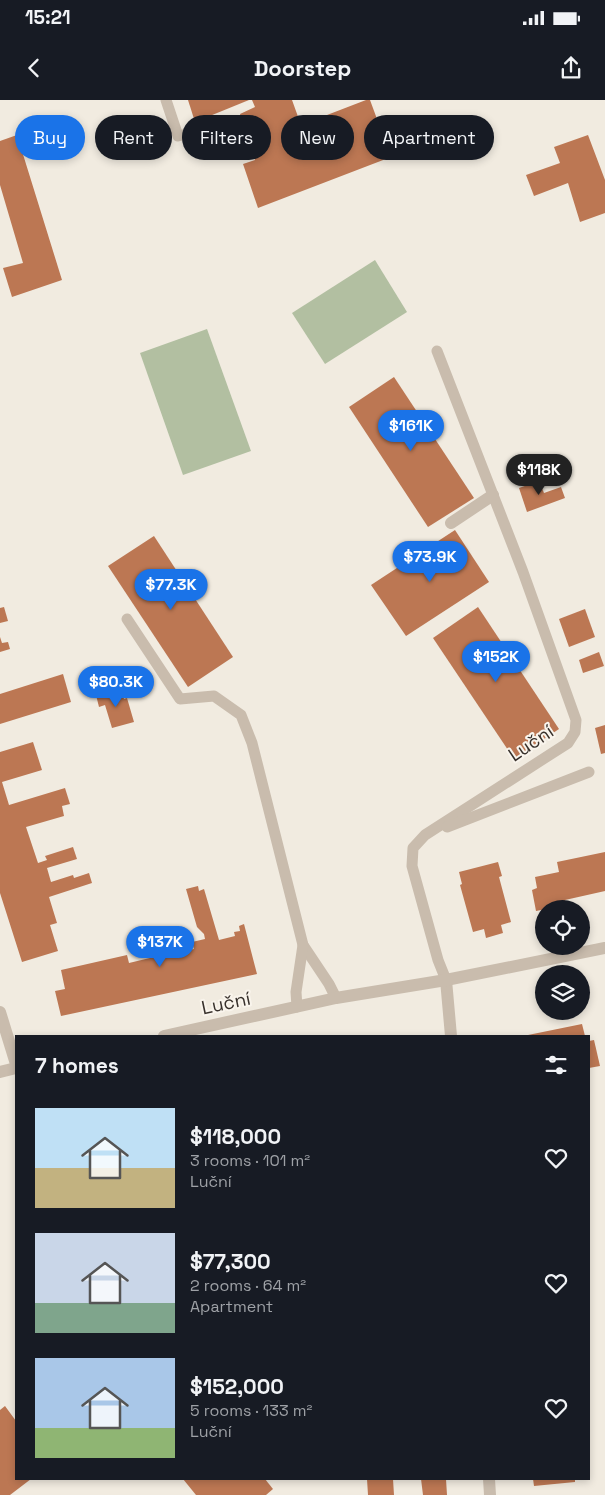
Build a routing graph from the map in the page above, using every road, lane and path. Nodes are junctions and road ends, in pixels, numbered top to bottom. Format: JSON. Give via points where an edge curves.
{"nodes":[{"id":1,"x":166,"y":100,"type":"edge"},
{"id":2,"x":182,"y":135,"type":"edge"},
{"id":3,"x":437,"y":351,"type":"dead end"},
{"id":4,"x":493,"y":495,"type":"junction"},
{"id":5,"x":450,"y":523,"type":"dead end"},
{"id":6,"x":126,"y":619,"type":"dead end"},
{"id":7,"x":589,"y":772,"type":"dead end"},
{"id":8,"x":425,"y":835,"type":"junction"},
{"id":9,"x":304,"y":945,"type":"junction"},
{"id":10,"x":605,"y":948,"type":"edge"},
{"id":11,"x":446,"y":980,"type":"junction"},
{"id":12,"x":336,"y":998,"type":"junction"},
{"id":13,"x":297,"y":1007,"type":"junction"},
{"id":14,"x":0,"y":1012,"type":"edge"},
{"id":15,"x":169,"y":1035,"type":"edge"},
{"id":16,"x":451,"y":1035,"type":"edge"},
{"id":17,"x":15,"y":1063,"type":"edge"},
{"id":18,"x":15,"y":1066,"type":"edge"},
{"id":19,"x":0,"y":1072,"type":"edge"},
{"id":20,"x":489,"y":1480,"type":"edge"},
{"id":21,"x":490,"y":1495,"type":"edge"}],
"edges":[{"from":1,"to":2,"type":"lane","via":[[178,136]]},
{"from":3,"to":4,"type":"lane","name":"Luční"},
{"from":4,"to":5,"type":"street"},
{"from":4,"to":8,"type":"lane","name":"Luční","via":[[576,720],[575,732],[568,743]]},
{"from":6,"to":9,"type":"lane","via":[[180,699],[214,696],[241,715],[252,743]]},
{"from":7,"to":8,"type":"lane"},
{"from":8,"to":11,"type":"lane","name":"Luční","via":[[412,848],[412,866]]},
{"from":9,"to":12,"type":"lane"},
{"from":9,"to":13,"type":"lane","via":[[296,992]]},
{"from":10,"to":11,"type":"street","name":"Luční"},
{"from":11,"to":12,"type":"street","name":"Luční"},
{"from":11,"to":16,"type":"street"},
{"from":12,"to":13,"type":"street","name":"Luční"},
{"from":13,"to":15,"type":"street","name":"Luční"},
{"from":14,"to":17,"type":"street"},
{"from":18,"to":19,"type":"street"},
{"from":20,"to":21,"type":"street"}]}
